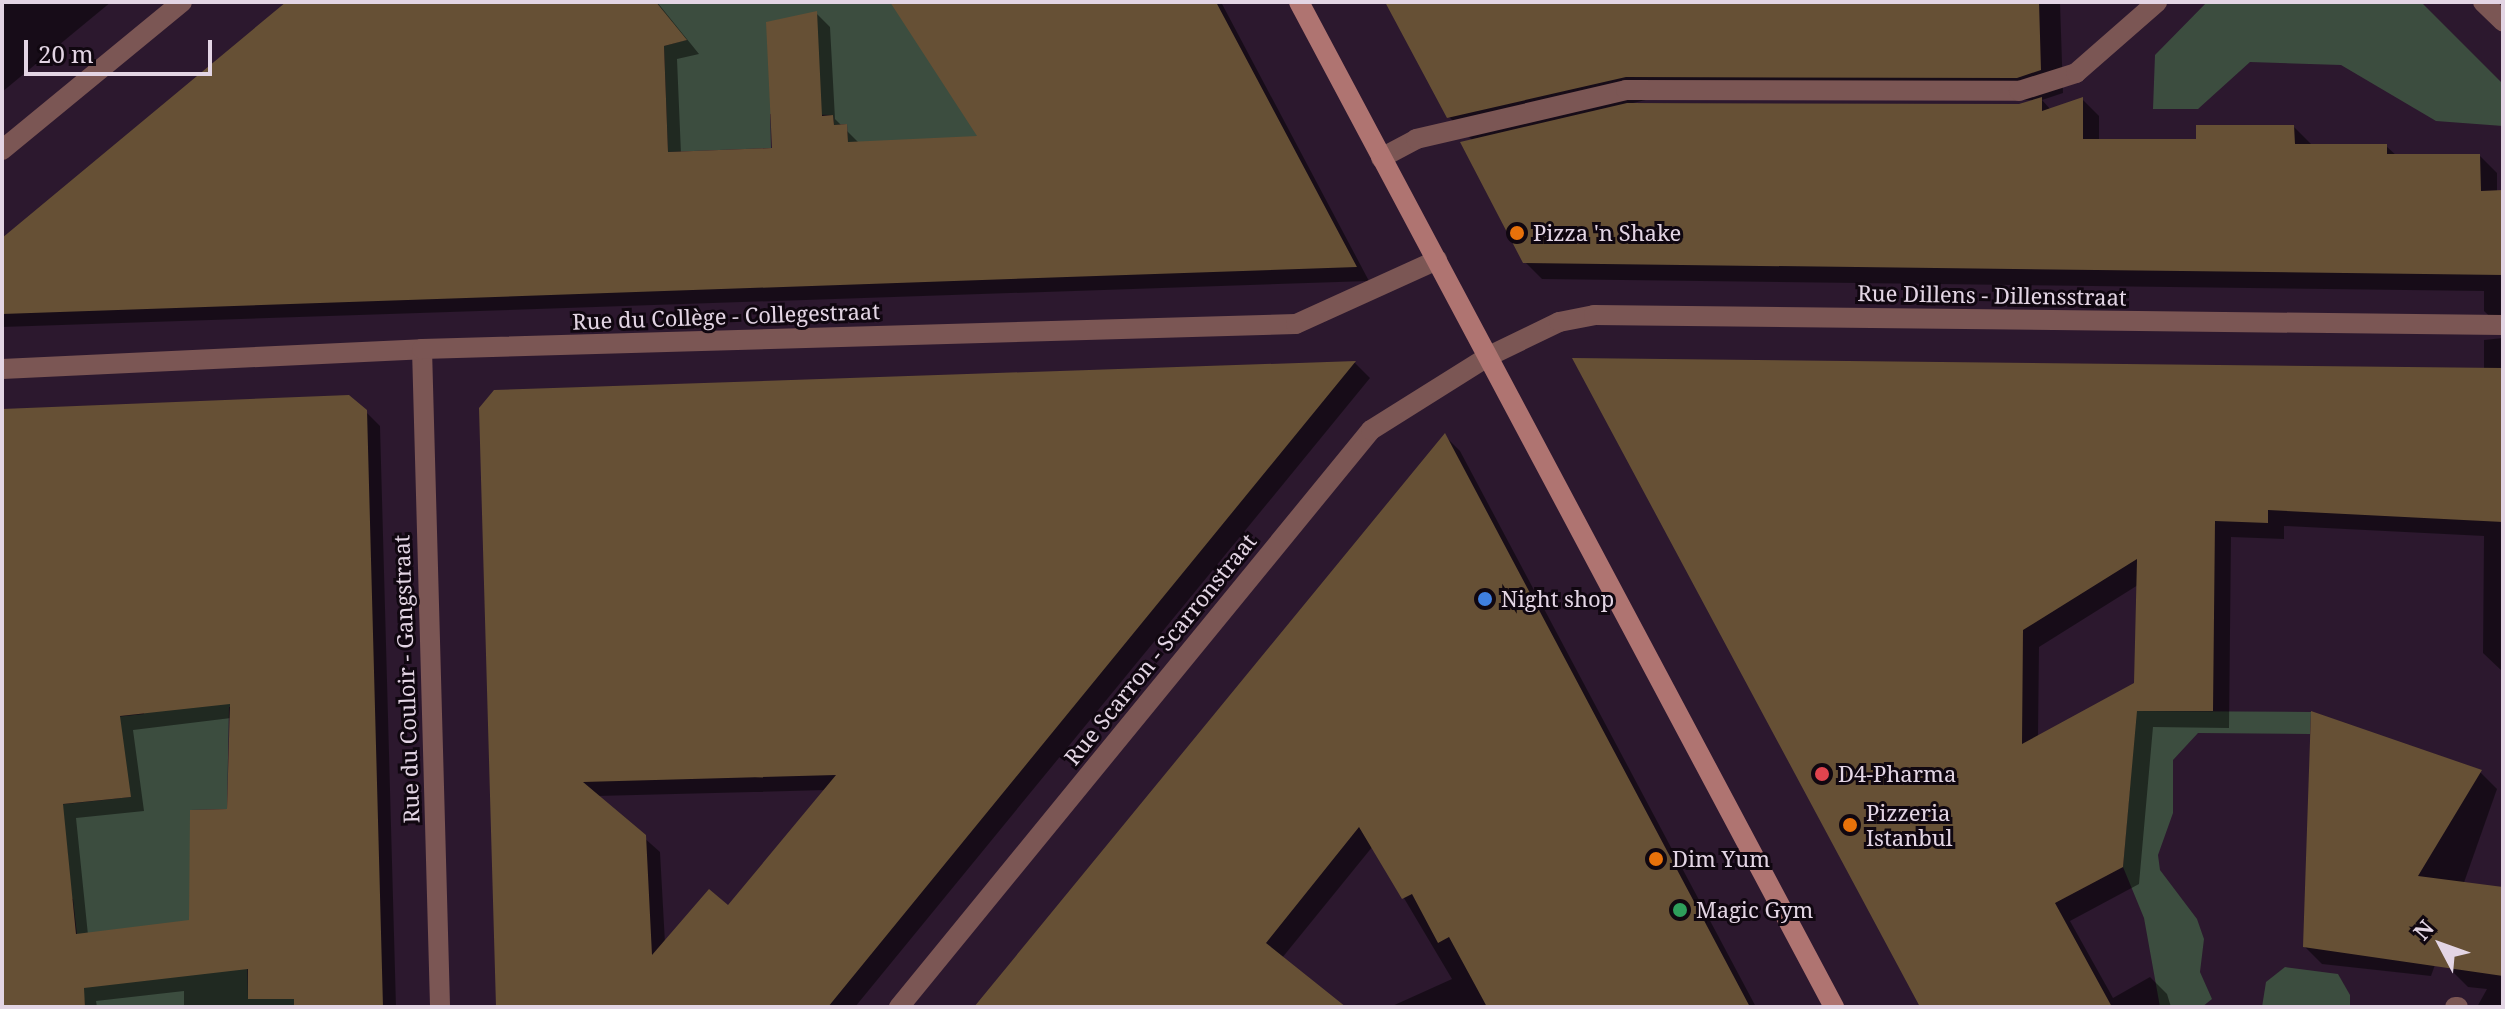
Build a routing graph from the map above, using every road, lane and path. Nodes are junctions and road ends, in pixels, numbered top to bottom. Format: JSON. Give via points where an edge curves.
{"nodes":[{"id":1,"x":182,"y":2,"type":"edge"},
{"id":2,"x":1299,"y":2,"type":"edge"},
{"id":3,"x":2157,"y":2,"type":"edge"},
{"id":4,"x":2483,"y":2,"type":"edge"},
{"id":5,"x":2503,"y":21,"type":"edge"},
{"id":6,"x":2,"y":150,"type":"edge"},
{"id":7,"x":1381,"y":158,"type":"junction"},
{"id":8,"x":1437,"y":260,"type":"junction"},
{"id":9,"x":2503,"y":325,"type":"edge"},
{"id":10,"x":422,"y":349,"type":"junction"},
{"id":11,"x":1489,"y":356,"type":"junction"},
{"id":12,"x":2,"y":369,"type":"edge"},
{"id":13,"x":440,"y":1007,"type":"edge"},
{"id":14,"x":899,"y":1007,"type":"edge"},
{"id":15,"x":1834,"y":1007,"type":"edge"}],
"edges":[{"from":1,"to":6,"type":"street"},
{"from":2,"to":7,"type":"main road"},
{"from":3,"to":7,"type":"street","via":[[2076,73],[2019,91],[1626,90],[1416,139]]},
{"from":4,"to":5,"type":"street"},
{"from":7,"to":8,"type":"main road"},
{"from":8,"to":10,"type":"street","name":"Rue du Collège - Collegestraat","via":[[1296,324]]},
{"from":8,"to":11,"type":"main road"},
{"from":9,"to":11,"type":"street","name":"Rue Dillens - Dillensstraat","via":[[1594,315],[1559,322]]},
{"from":10,"to":12,"type":"street","name":"Rue du Collège - Collegestraat"},
{"from":10,"to":13,"type":"street","name":"Rue du Couloir - Gangstraat"},
{"from":11,"to":14,"type":"street","name":"Rue Scarron - Scarronstraat","via":[[1371,430]]},
{"from":11,"to":15,"type":"main road"}]}
